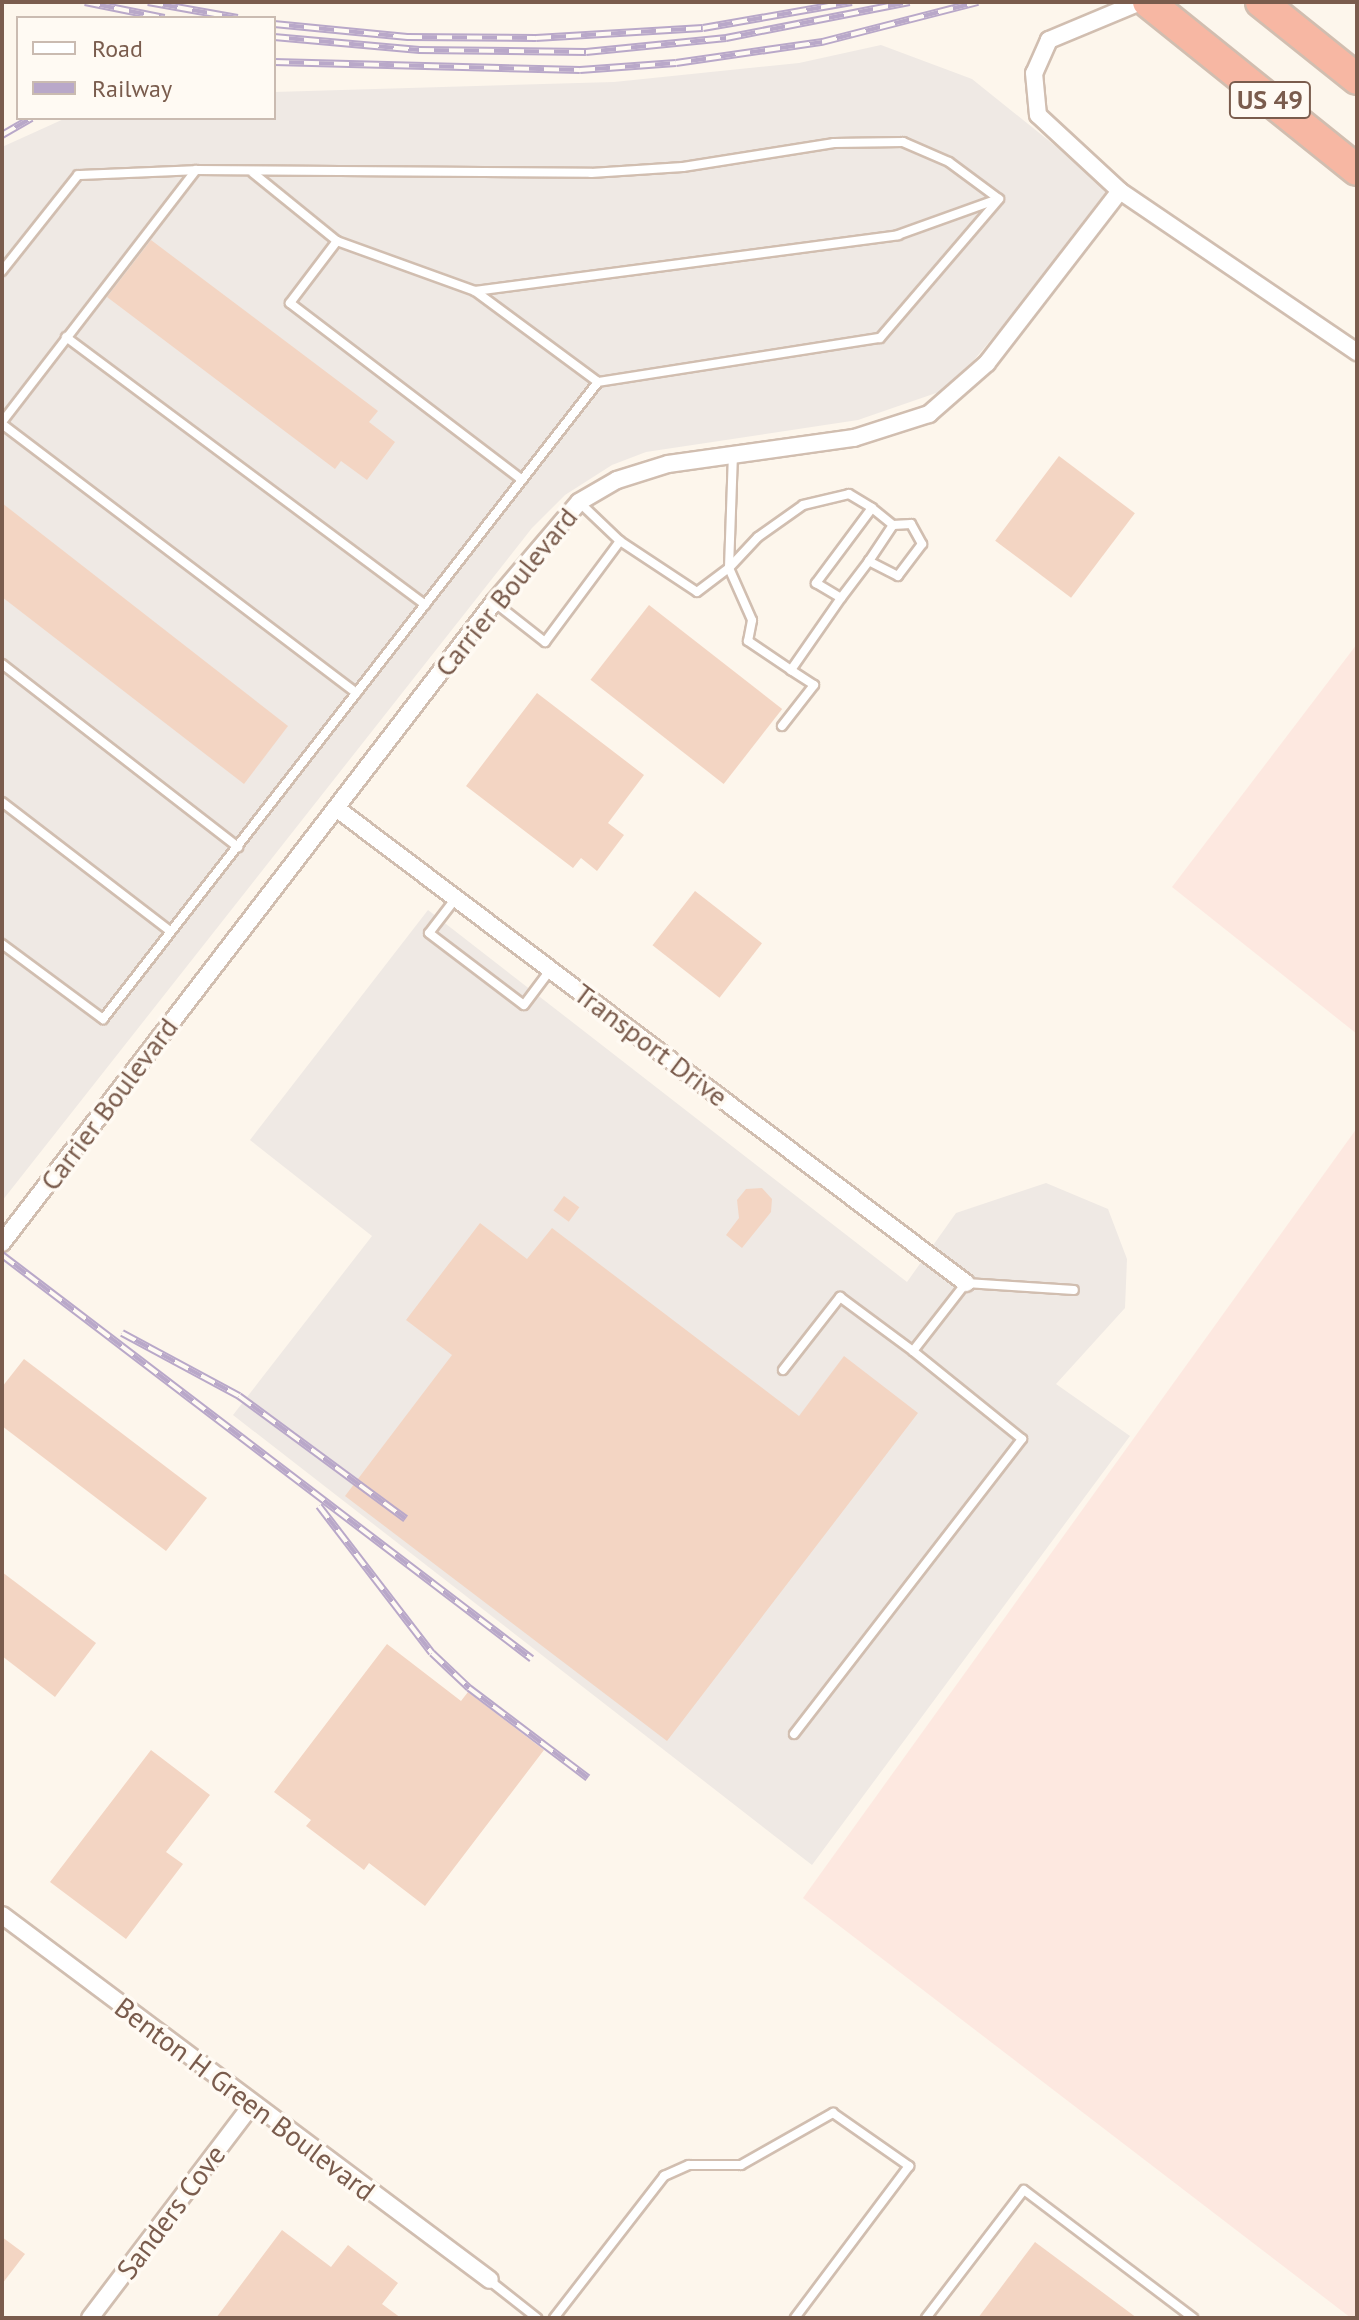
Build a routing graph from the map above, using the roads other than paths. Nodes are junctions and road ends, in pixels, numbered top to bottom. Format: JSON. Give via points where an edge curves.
{"nodes":[{"id":1,"x":1140,"y":2,"type":"edge"},
{"id":2,"x":1148,"y":2,"type":"edge"},
{"id":3,"x":1261,"y":2,"type":"edge"},
{"id":4,"x":1357,"y":79,"type":"edge"},
{"id":5,"x":196,"y":170,"type":"junction"},
{"id":6,"x":1357,"y":170,"type":"edge"},
{"id":7,"x":253,"y":173,"type":"junction"},
{"id":8,"x":1120,"y":191,"type":"junction"},
{"id":9,"x":999,"y":199,"type":"junction"},
{"id":10,"x":337,"y":241,"type":"junction"},
{"id":11,"x":2,"y":271,"type":"edge"},
{"id":12,"x":475,"y":291,"type":"junction"},
{"id":13,"x":66,"y":337,"type":"junction"},
{"id":14,"x":1357,"y":352,"type":"edge"},
{"id":15,"x":598,"y":382,"type":"junction"},
{"id":16,"x":2,"y":423,"type":"edge"},
{"id":17,"x":733,"y":455,"type":"junction"},
{"id":18,"x":522,"y":480,"type":"junction"},
{"id":19,"x":579,"y":502,"type":"junction"},
{"id":20,"x":872,"y":508,"type":"junction"},
{"id":21,"x":893,"y":525,"type":"junction"},
{"id":22,"x":620,"y":541,"type":"junction"},
{"id":23,"x":869,"y":561,"type":"junction"},
{"id":24,"x":729,"y":568,"type":"junction"},
{"id":25,"x":841,"y":598,"type":"junction"},
{"id":26,"x":494,"y":602,"type":"junction"},
{"id":27,"x":425,"y":605,"type":"junction"},
{"id":28,"x":2,"y":664,"type":"edge"},
{"id":29,"x":791,"y":670,"type":"junction"},
{"id":30,"x":357,"y":693,"type":"junction"},
{"id":31,"x":782,"y":726,"type":"dead end"},
{"id":32,"x":2,"y":802,"type":"edge"},
{"id":33,"x":336,"y":808,"type":"junction"},
{"id":34,"x":238,"y":847,"type":"junction"},
{"id":35,"x":457,"y":897,"type":"junction"},
{"id":36,"x":170,"y":931,"type":"junction"},
{"id":37,"x":2,"y":944,"type":"edge"},
{"id":38,"x":551,"y":969,"type":"junction"},
{"id":39,"x":2,"y":1243,"type":"edge"},
{"id":40,"x":966,"y":1283,"type":"junction"},
{"id":41,"x":1074,"y":1290,"type":"dead end"},
{"id":42,"x":913,"y":1351,"type":"junction"},
{"id":43,"x":783,"y":1370,"type":"dead end"},
{"id":44,"x":794,"y":1734,"type":"dead end"},
{"id":45,"x":2,"y":1915,"type":"edge"},
{"id":46,"x":251,"y":2106,"type":"junction"},
{"id":47,"x":490,"y":2280,"type":"joint"},
{"id":48,"x":90,"y":2318,"type":"edge"},
{"id":49,"x":537,"y":2318,"type":"edge"},
{"id":50,"x":554,"y":2318,"type":"edge"},
{"id":51,"x":795,"y":2318,"type":"edge"},
{"id":52,"x":926,"y":2318,"type":"edge"},
{"id":53,"x":1193,"y":2318,"type":"edge"}],
"edges":[{"from":1,"to":8,"type":"street","via":[[1049,40],[1034,73],[1038,115]]},
{"from":2,"to":6,"type":"highway","number":"US 49"},
{"from":3,"to":4,"type":"highway","number":"US 49"},
{"from":5,"to":7,"type":"lane"},
{"from":5,"to":11,"type":"lane","via":[[78,175]]},
{"from":5,"to":13,"type":"lane"},
{"from":7,"to":9,"type":"lane","via":[[591,173],[683,167],[834,143],[903,142],[949,162]]},
{"from":7,"to":10,"type":"lane"},
{"from":8,"to":14,"type":"street"},
{"from":8,"to":17,"type":"street","name":"Carrier Boulevard","via":[[987,363],[929,414],[854,438]]},
{"from":9,"to":12,"type":"lane","via":[[898,235]]},
{"from":9,"to":15,"type":"lane","via":[[880,338]]},
{"from":10,"to":12,"type":"lane"},
{"from":10,"to":18,"type":"lane","via":[[290,303]]},
{"from":12,"to":15,"type":"lane"},
{"from":13,"to":16,"type":"lane"},
{"from":13,"to":27,"type":"lane"},
{"from":15,"to":18,"type":"lane"},
{"from":16,"to":30,"type":"lane"},
{"from":17,"to":19,"type":"street","name":"Carrier Boulevard","via":[[668,464],[617,480]]},
{"from":17,"to":24,"type":"lane"},
{"from":18,"to":27,"type":"lane"},
{"from":19,"to":22,"type":"lane"},
{"from":19,"to":26,"type":"street","name":"Carrier Boulevard"},
{"from":20,"to":21,"type":"lane"},
{"from":20,"to":24,"type":"lane","via":[[849,494],[803,505],[758,537]]},
{"from":20,"to":25,"type":"lane","via":[[816,583]]},
{"from":21,"to":23,"type":"lane"},
{"from":21,"to":23,"type":"lane","via":[[911,524],[922,544],[898,576]]},
{"from":22,"to":24,"type":"lane","via":[[697,592]]},
{"from":22,"to":26,"type":"lane","via":[[545,642]]},
{"from":23,"to":25,"type":"lane"},
{"from":24,"to":29,"type":"lane","via":[[752,620],[748,641]]},
{"from":25,"to":29,"type":"lane"},
{"from":26,"to":33,"type":"street","name":"Carrier Boulevard"},
{"from":27,"to":30,"type":"lane"},
{"from":28,"to":34,"type":"lane"},
{"from":29,"to":31,"type":"lane","via":[[814,685]]},
{"from":30,"to":34,"type":"lane"},
{"from":32,"to":36,"type":"lane"},
{"from":33,"to":35,"type":"street","name":"Transport Drive"},
{"from":33,"to":39,"type":"street","name":"Carrier Boulevard"},
{"from":34,"to":36,"type":"lane"},
{"from":35,"to":38,"type":"street","name":"Transport Drive"},
{"from":35,"to":38,"type":"lane","via":[[429,933],[439,941],[524,1005]]},
{"from":36,"to":37,"type":"lane","via":[[103,1019]]},
{"from":38,"to":40,"type":"street","name":"Transport Drive"},
{"from":40,"to":41,"type":"lane"},
{"from":40,"to":42,"type":"lane"},
{"from":42,"to":43,"type":"lane","via":[[840,1297]]},
{"from":42,"to":44,"type":"lane","via":[[1022,1439]]},
{"from":45,"to":46,"type":"street","name":"Benton H Green Boulevard"},
{"from":46,"to":47,"type":"street","name":"Benton H Green Boulevard"},
{"from":46,"to":48,"type":"street","name":"Sanders Cove"},
{"from":47,"to":49,"type":"lane"},
{"from":50,"to":51,"type":"lane","via":[[664,2176],[689,2165],[741,2165],[833,2113],[909,2166]]},
{"from":52,"to":53,"type":"lane","via":[[1024,2190]]}]}
